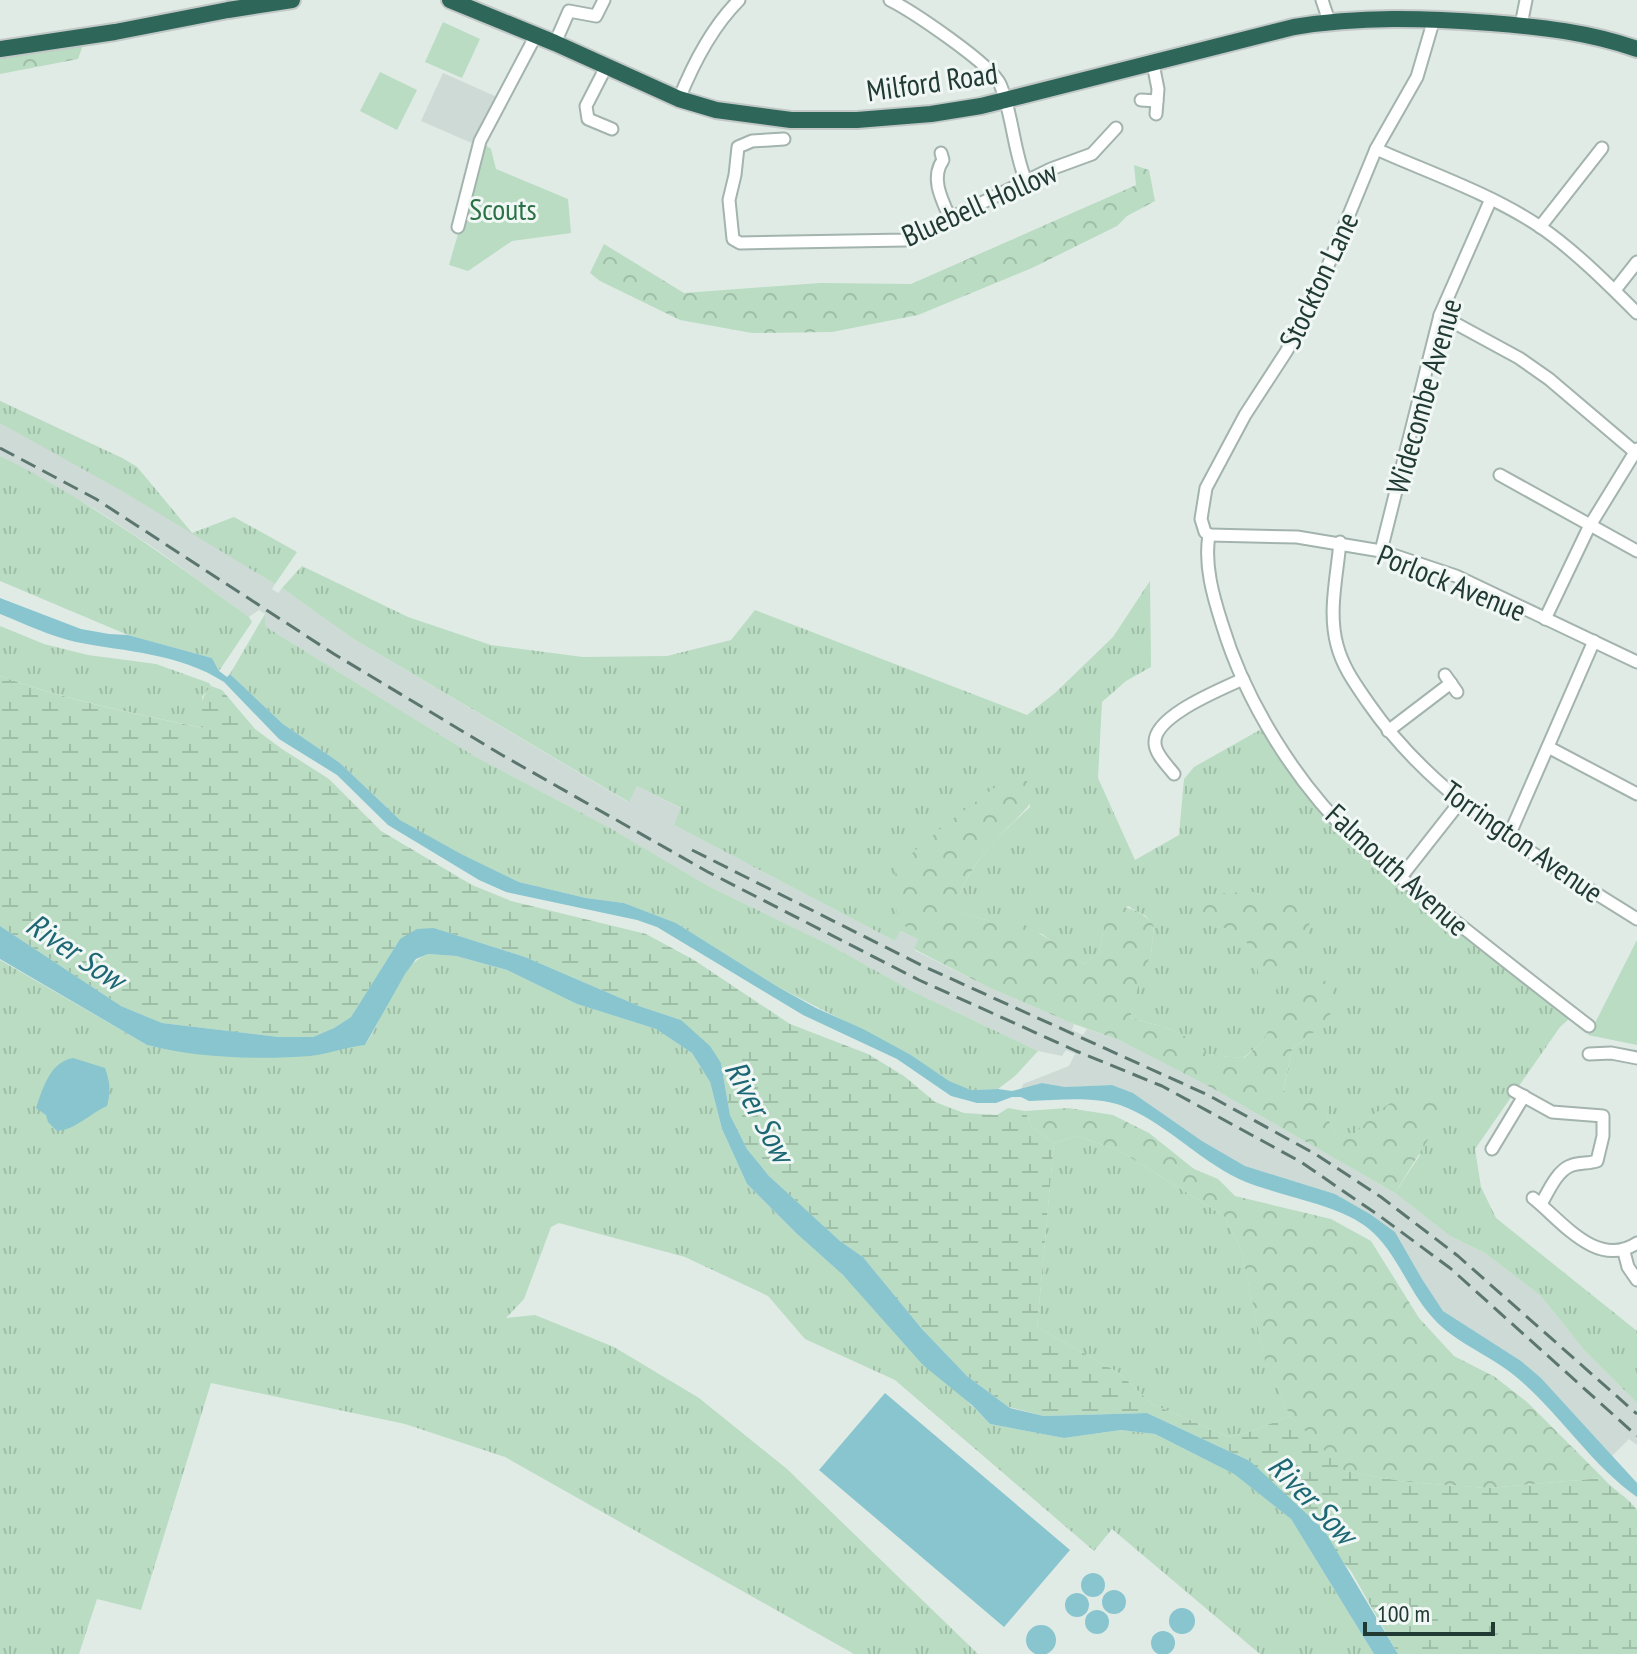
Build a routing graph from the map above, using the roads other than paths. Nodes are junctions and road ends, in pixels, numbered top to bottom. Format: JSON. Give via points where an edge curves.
{"nodes":[{"id":1,"x":292,"y":0,"type":"edge"},
{"id":2,"x":450,"y":0,"type":"edge"},
{"id":3,"x":604,"y":0,"type":"edge"},
{"id":4,"x":739,"y":0,"type":"edge"},
{"id":5,"x":890,"y":0,"type":"edge"},
{"id":6,"x":1322,"y":0,"type":"edge"},
{"id":7,"x":1526,"y":0,"type":"edge"},
{"id":8,"x":1434,"y":19,"type":"junction"},
{"id":9,"x":1329,"y":21,"type":"junction"},
{"id":10,"x":1521,"y":25,"type":"junction"},
{"id":11,"x":536,"y":35,"type":"junction"},
{"id":12,"x":555,"y":43,"type":"junction"},
{"id":13,"x":0,"y":49,"type":"edge"},
{"id":14,"x":1637,"y":49,"type":"edge"},
{"id":15,"x":1153,"y":64,"type":"junction"},
{"id":16,"x":607,"y":65,"type":"junction"},
{"id":17,"x":679,"y":99,"type":"junction"},
{"id":18,"x":1141,"y":100,"type":"dead end"},
{"id":19,"x":1004,"y":101,"type":"junction"},
{"id":20,"x":1157,"y":101,"type":"junction"},
{"id":21,"x":1156,"y":114,"type":"dead end"},
{"id":22,"x":612,"y":129,"type":"dead end"},
{"id":23,"x":1114,"y":135,"type":"dead end"},
{"id":24,"x":779,"y":143,"type":"dead end"},
{"id":25,"x":1602,"y":148,"type":"dead end"},
{"id":26,"x":1376,"y":149,"type":"junction"},
{"id":27,"x":945,"y":158,"type":"dead end"},
{"id":28,"x":1026,"y":181,"type":"junction"},
{"id":29,"x":1491,"y":199,"type":"junction"},
{"id":30,"x":950,"y":218,"type":"junction"},
{"id":31,"x":458,"y":227,"type":"dead end"},
{"id":32,"x":1540,"y":227,"type":"junction"},
{"id":33,"x":1637,"y":262,"type":"edge"},
{"id":34,"x":1615,"y":290,"type":"junction"},
{"id":35,"x":1637,"y":313,"type":"edge"},
{"id":36,"x":1440,"y":315,"type":"junction"},
{"id":37,"x":1636,"y":451,"type":"edge"},
{"id":38,"x":1500,"y":475,"type":"dead end"},
{"id":39,"x":1589,"y":527,"type":"junction"},
{"id":40,"x":1209,"y":535,"type":"junction"},
{"id":41,"x":1340,"y":542,"type":"junction"},
{"id":42,"x":1381,"y":551,"type":"junction"},
{"id":43,"x":1637,"y":551,"type":"edge"},
{"id":44,"x":1545,"y":619,"type":"junction"},
{"id":45,"x":1594,"y":641,"type":"junction"},
{"id":46,"x":1637,"y":662,"type":"edge"},
{"id":47,"x":1243,"y":679,"type":"junction"},
{"id":48,"x":1451,"y":683,"type":"dead end"},
{"id":49,"x":1388,"y":731,"type":"junction"},
{"id":50,"x":1548,"y":747,"type":"junction"},
{"id":51,"x":1174,"y":774,"type":"dead end"},
{"id":52,"x":1637,"y":794,"type":"edge"},
{"id":53,"x":1460,"y":802,"type":"junction"},
{"id":54,"x":1508,"y":838,"type":"junction"},
{"id":55,"x":1401,"y":877,"type":"junction"},
{"id":56,"x":1637,"y":919,"type":"edge"},
{"id":57,"x":1589,"y":1026,"type":"dead end"},
{"id":58,"x":1589,"y":1055,"type":"dead end"},
{"id":59,"x":1637,"y":1058,"type":"edge"},
{"id":60,"x":1492,"y":1149,"type":"dead end"},
{"id":61,"x":1637,"y":1243,"type":"edge"},
{"id":62,"x":1624,"y":1252,"type":"junction"},
{"id":63,"x":1637,"y":1280,"type":"edge"}],
"edges":[{"from":1,"to":13,"type":"highway"},
{"from":2,"to":11,"type":"highway","name":"Milford Road"},
{"from":3,"to":12,"type":"street","via":[[596,16],[569,11]]},
{"from":4,"to":17,"type":"street","via":[[723,16]]},
{"from":5,"to":19,"type":"street","via":[[994,76]]},
{"from":6,"to":9,"type":"street"},
{"from":7,"to":10,"type":"street"},
{"from":8,"to":9,"type":"highway","name":"Milford Road"},
{"from":8,"to":10,"type":"highway","name":"Milford Road"},
{"from":8,"to":26,"type":"street","name":"Stockton Lane","via":[[1417,77]]},
{"from":9,"to":15,"type":"highway","name":"Milford Road"},
{"from":10,"to":14,"type":"highway","name":"Milford Road","via":[[1563,29]]},
{"from":11,"to":12,"type":"highway","name":"Milford Road"},
{"from":11,"to":31,"type":"street","via":[[480,141]]},
{"from":12,"to":16,"type":"highway","name":"Milford Road"},
{"from":15,"to":19,"type":"highway","name":"Milford Road"},
{"from":15,"to":20,"type":"street"},
{"from":16,"to":17,"type":"highway","name":"Milford Road"},
{"from":16,"to":22,"type":"street","via":[[586,106],[588,119]]},
{"from":17,"to":19,"type":"highway","name":"Milford Road","via":[[752,117],[791,120],[931,114]]},
{"from":18,"to":20,"type":"street"},
{"from":19,"to":28,"type":"street"},
{"from":20,"to":21,"type":"street"},
{"from":23,"to":28,"type":"street","name":"Bluebell Hollow","via":[[1092,154]]},
{"from":24,"to":30,"type":"street","name":"Bluebell Hollow","via":[[752,141],[738,147],[729,208],[730,231],[740,243],[891,242]]},
{"from":25,"to":32,"type":"street"},
{"from":26,"to":29,"type":"street"},
{"from":26,"to":40,"type":"street","name":"Stockton Lane","via":[[1311,307],[1206,488],[1201,519]]},
{"from":27,"to":30,"type":"street","via":[[938,166],[939,192]]},
{"from":28,"to":30,"type":"street","name":"Bluebell Hollow"},
{"from":29,"to":32,"type":"street"},
{"from":29,"to":36,"type":"street","name":"Widecombe Avenue"},
{"from":32,"to":34,"type":"street"},
{"from":33,"to":34,"type":"street"},
{"from":34,"to":35,"type":"street"},
{"from":36,"to":37,"type":"street","via":[[1519,358]]},
{"from":36,"to":42,"type":"street","name":"Widecombe Avenue"},
{"from":37,"to":39,"type":"street"},
{"from":38,"to":39,"type":"street"},
{"from":39,"to":43,"type":"street"},
{"from":39,"to":44,"type":"street"},
{"from":40,"to":41,"type":"street","name":"Porlock Avenue"},
{"from":40,"to":47,"type":"street","name":"Falmouth Avenue","via":[[1214,599]]},
{"from":41,"to":42,"type":"street","name":"Porlock Avenue"},
{"from":41,"to":49,"type":"street","name":"Torrington Avenue","via":[[1336,642],[1348,674]]},
{"from":42,"to":44,"type":"street","name":"Porlock Avenue","via":[[1456,576]]},
{"from":44,"to":45,"type":"street","name":"Porlock Avenue"},
{"from":45,"to":46,"type":"street","name":"Porlock Avenue"},
{"from":45,"to":50,"type":"street"},
{"from":47,"to":51,"type":"street","via":[[1165,722],[1154,740]]},
{"from":47,"to":55,"type":"street","name":"Falmouth Avenue","via":[[1279,745],[1322,803]]},
{"from":48,"to":49,"type":"street"},
{"from":49,"to":53,"type":"street","name":"Torrington Avenue"},
{"from":50,"to":52,"type":"street"},
{"from":50,"to":54,"type":"street"},
{"from":53,"to":54,"type":"street","name":"Torrington Avenue"},
{"from":53,"to":55,"type":"street"},
{"from":54,"to":56,"type":"street","name":"Torrington Avenue"},
{"from":55,"to":57,"type":"street","name":"Falmouth Avenue"},
{"from":58,"to":59,"type":"street"},
{"from":60,"to":62,"type":"street","via":[[1519,1093],[1552,1112],[1603,1116],[1597,1161],[1565,1169],[1537,1201],[1595,1250]]},
{"from":61,"to":62,"type":"street"},
{"from":62,"to":63,"type":"street"}]}
